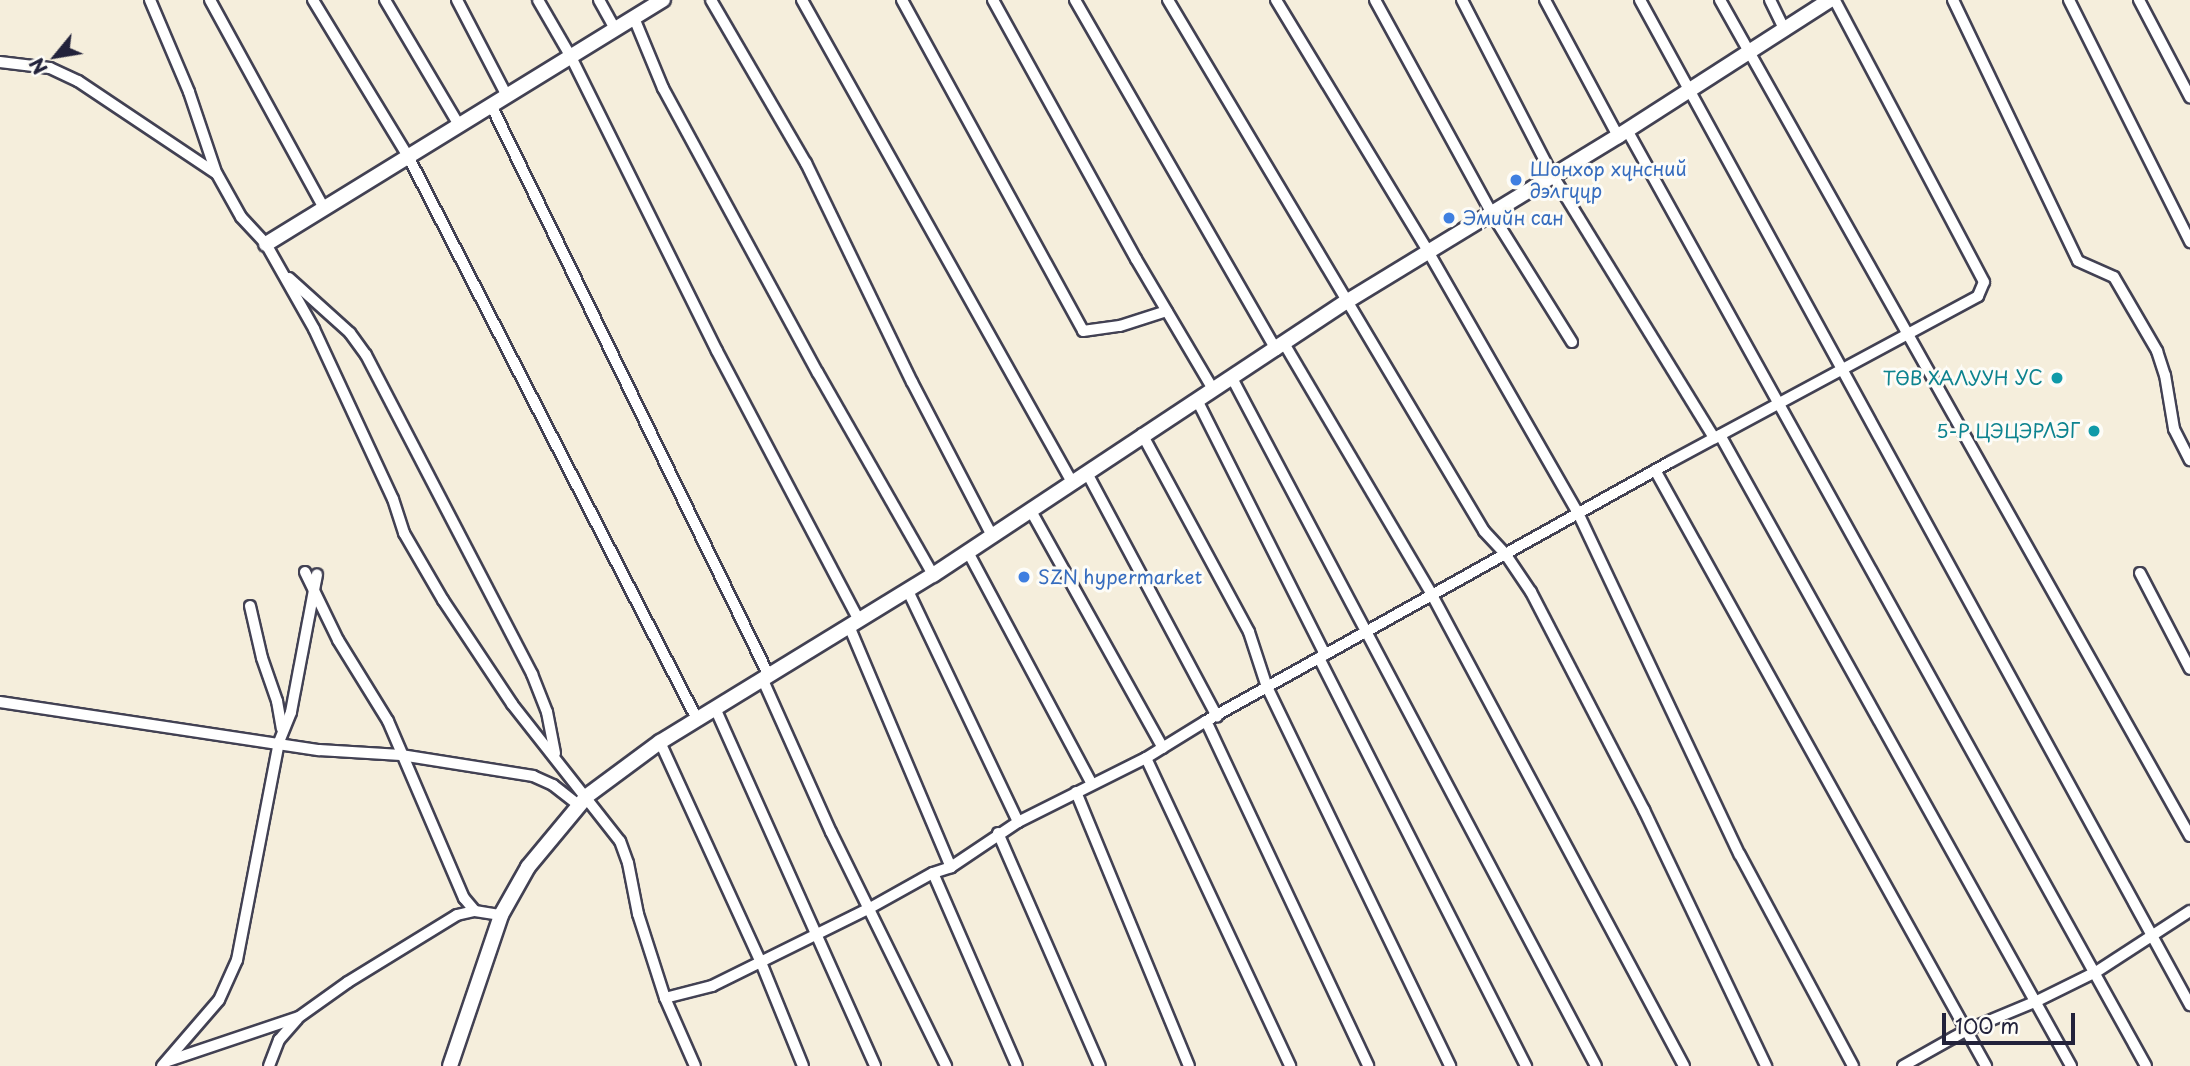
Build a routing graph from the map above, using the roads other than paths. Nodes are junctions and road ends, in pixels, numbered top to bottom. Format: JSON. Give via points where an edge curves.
{"nodes":[{"id":1,"x":150,"y":0,"type":"edge"},
{"id":2,"x":210,"y":0,"type":"edge"},
{"id":3,"x":313,"y":0,"type":"edge"},
{"id":4,"x":385,"y":0,"type":"edge"},
{"id":5,"x":457,"y":0,"type":"edge"},
{"id":6,"x":538,"y":0,"type":"edge"},
{"id":7,"x":599,"y":0,"type":"edge"},
{"id":8,"x":662,"y":0,"type":"edge"},
{"id":9,"x":711,"y":0,"type":"edge"},
{"id":10,"x":803,"y":0,"type":"edge"},
{"id":11,"x":902,"y":0,"type":"edge"},
{"id":12,"x":993,"y":0,"type":"edge"},
{"id":13,"x":1074,"y":0,"type":"edge"},
{"id":14,"x":1168,"y":0,"type":"edge"},
{"id":15,"x":1276,"y":0,"type":"edge"},
{"id":16,"x":1375,"y":0,"type":"edge"},
{"id":17,"x":1462,"y":0,"type":"edge"},
{"id":18,"x":1545,"y":0,"type":"edge"},
{"id":19,"x":1640,"y":0,"type":"edge"},
{"id":20,"x":1720,"y":0,"type":"edge"},
{"id":21,"x":1770,"y":0,"type":"edge"},
{"id":22,"x":1832,"y":0,"type":"edge"},
{"id":23,"x":1953,"y":0,"type":"edge"},
{"id":24,"x":2069,"y":0,"type":"edge"},
{"id":25,"x":2138,"y":0,"type":"edge"},
{"id":26,"x":634,"y":18,"type":"junction"},
{"id":27,"x":615,"y":29,"type":"junction"},
{"id":28,"x":1786,"y":31,"type":"junction"},
{"id":29,"x":1752,"y":51,"type":"junction"},
{"id":30,"x":572,"y":57,"type":"junction"},
{"id":31,"x":0,"y":62,"type":"edge"},
{"id":32,"x":1690,"y":90,"type":"junction"},
{"id":33,"x":507,"y":96,"type":"junction"},
{"id":34,"x":2190,"y":97,"type":"edge"},
{"id":35,"x":491,"y":105,"type":"junction"},
{"id":36,"x":458,"y":125,"type":"junction"},
{"id":37,"x":1623,"y":133,"type":"junction"},
{"id":38,"x":409,"y":158,"type":"junction"},
{"id":39,"x":217,"y":174,"type":"junction"},
{"id":40,"x":1553,"y":176,"type":"junction"},
{"id":41,"x":324,"y":208,"type":"junction"},
{"id":42,"x":1492,"y":214,"type":"junction"},
{"id":43,"x":2190,"y":242,"type":"edge"},
{"id":44,"x":266,"y":244,"type":"junction"},
{"id":45,"x":1429,"y":253,"type":"junction"},
{"id":46,"x":285,"y":275,"type":"junction"},
{"id":47,"x":1346,"y":302,"type":"junction"},
{"id":48,"x":1167,"y":311,"type":"junction"},
{"id":49,"x":1909,"y":334,"type":"junction"},
{"id":50,"x":1572,"y":342,"type":"dead end"},
{"id":51,"x":1280,"y":347,"type":"junction"},
{"id":52,"x":1843,"y":369,"type":"junction"},
{"id":53,"x":1232,"y":378,"type":"junction"},
{"id":54,"x":1213,"y":389,"type":"junction"},
{"id":55,"x":1197,"y":400,"type":"junction"},
{"id":56,"x":1779,"y":403,"type":"junction"},
{"id":57,"x":1142,"y":434,"type":"junction"},
{"id":58,"x":1717,"y":437,"type":"junction"},
{"id":59,"x":2190,"y":460,"type":"edge"},
{"id":60,"x":1655,"y":470,"type":"junction"},
{"id":61,"x":1087,"y":473,"type":"junction"},
{"id":62,"x":1073,"y":484,"type":"junction"},
{"id":63,"x":1031,"y":511,"type":"junction"},
{"id":64,"x":1578,"y":513,"type":"junction"},
{"id":65,"x":992,"y":536,"type":"junction"},
{"id":66,"x":968,"y":552,"type":"junction"},
{"id":67,"x":1506,"y":555,"type":"junction"},
{"id":68,"x":305,"y":572,"type":"dead end"},
{"id":69,"x":2140,"y":573,"type":"dead end"},
{"id":70,"x":317,"y":574,"type":"dead end"},
{"id":71,"x":933,"y":575,"type":"junction"},
{"id":72,"x":314,"y":589,"type":"junction"},
{"id":73,"x":908,"y":591,"type":"junction"},
{"id":74,"x":1432,"y":595,"type":"junction"},
{"id":75,"x":250,"y":606,"type":"dead end"},
{"id":76,"x":854,"y":623,"type":"junction"},
{"id":77,"x":1366,"y":632,"type":"junction"},
{"id":78,"x":1322,"y":656,"type":"junction"},
{"id":79,"x":2190,"y":669,"type":"edge"},
{"id":80,"x":765,"y":676,"type":"junction"},
{"id":81,"x":1267,"y":687,"type":"junction"},
{"id":82,"x":0,"y":702,"type":"edge"},
{"id":83,"x":715,"y":708,"type":"junction"},
{"id":84,"x":1212,"y":718,"type":"junction"},
{"id":85,"x":697,"y":719,"type":"junction"},
{"id":86,"x":280,"y":739,"type":"junction"},
{"id":87,"x":660,"y":742,"type":"junction"},
{"id":88,"x":1163,"y":748,"type":"junction"},
{"id":89,"x":401,"y":755,"type":"junction"},
{"id":90,"x":1146,"y":758,"type":"junction"},
{"id":91,"x":558,"y":760,"type":"junction"},
{"id":92,"x":1092,"y":784,"type":"junction"},
{"id":93,"x":1076,"y":792,"type":"junction"},
{"id":94,"x":583,"y":801,"type":"junction"},
{"id":95,"x":1018,"y":822,"type":"junction"},
{"id":96,"x":998,"y":833,"type":"junction"},
{"id":97,"x":2190,"y":836,"type":"edge"},
{"id":98,"x":951,"y":867,"type":"junction"},
{"id":99,"x":933,"y":873,"type":"junction"},
{"id":100,"x":870,"y":908,"type":"junction"},
{"id":101,"x":475,"y":911,"type":"junction"},
{"id":102,"x":2190,"y":911,"type":"edge"},
{"id":103,"x":501,"y":915,"type":"junction"},
{"id":104,"x":815,"y":935,"type":"junction"},
{"id":105,"x":2150,"y":936,"type":"junction"},
{"id":106,"x":760,"y":960,"type":"junction"},
{"id":107,"x":2095,"y":972,"type":"junction"},
{"id":108,"x":665,"y":998,"type":"junction"},
{"id":109,"x":2037,"y":1001,"type":"junction"},
{"id":110,"x":2190,"y":1005,"type":"edge"},
{"id":111,"x":299,"y":1017,"type":"junction"},
{"id":112,"x":1967,"y":1030,"type":"junction"},
{"id":113,"x":164,"y":1064,"type":"edge"},
{"id":114,"x":269,"y":1066,"type":"edge"},
{"id":115,"x":450,"y":1066,"type":"edge"},
{"id":116,"x":695,"y":1066,"type":"edge"},
{"id":117,"x":803,"y":1066,"type":"edge"},
{"id":118,"x":875,"y":1066,"type":"edge"},
{"id":119,"x":946,"y":1066,"type":"edge"},
{"id":120,"x":1017,"y":1066,"type":"edge"},
{"id":121,"x":1100,"y":1066,"type":"edge"},
{"id":122,"x":1189,"y":1066,"type":"edge"},
{"id":123,"x":1290,"y":1066,"type":"edge"},
{"id":124,"x":1368,"y":1066,"type":"edge"},
{"id":125,"x":1450,"y":1066,"type":"edge"},
{"id":126,"x":1526,"y":1066,"type":"edge"},
{"id":127,"x":1596,"y":1066,"type":"edge"},
{"id":128,"x":1684,"y":1066,"type":"edge"},
{"id":129,"x":1766,"y":1066,"type":"edge"},
{"id":130,"x":1853,"y":1066,"type":"edge"},
{"id":131,"x":1903,"y":1066,"type":"edge"},
{"id":132,"x":1986,"y":1066,"type":"edge"},
{"id":133,"x":2071,"y":1066,"type":"edge"},
{"id":134,"x":2146,"y":1066,"type":"edge"}],
"edges":[{"from":1,"to":39,"type":"street"},
{"from":2,"to":41,"type":"street"},
{"from":3,"to":38,"type":"street"},
{"from":4,"to":36,"type":"street"},
{"from":5,"to":33,"type":"street"},
{"from":6,"to":30,"type":"street"},
{"from":7,"to":27,"type":"street"},
{"from":8,"to":26,"type":"main road"},
{"from":9,"to":65,"type":"street","via":[[806,163]]},
{"from":10,"to":62,"type":"street"},
{"from":11,"to":48,"type":"street","via":[[1083,331],[1120,326]]},
{"from":12,"to":48,"type":"street"},
{"from":13,"to":51,"type":"street"},
{"from":14,"to":47,"type":"street"},
{"from":15,"to":45,"type":"street"},
{"from":16,"to":42,"type":"street"},
{"from":17,"to":40,"type":"street"},
{"from":18,"to":37,"type":"street"},
{"from":19,"to":32,"type":"street"},
{"from":20,"to":29,"type":"street"},
{"from":21,"to":28,"type":"street"},
{"from":22,"to":28,"type":"main road"},
{"from":22,"to":49,"type":"street","via":[[1984,282],[1978,296]]},
{"from":23,"to":59,"type":"street","via":[[2078,261],[2114,277],[2157,351],[2174,429]]},
{"from":24,"to":43,"type":"street"},
{"from":25,"to":34,"type":"street"},
{"from":26,"to":27,"type":"main road"},
{"from":26,"to":71,"type":"street","via":[[663,88]]},
{"from":27,"to":30,"type":"main road"},
{"from":28,"to":29,"type":"main road"},
{"from":29,"to":32,"type":"main road"},
{"from":29,"to":49,"type":"street"},
{"from":30,"to":33,"type":"main road"},
{"from":30,"to":76,"type":"street"},
{"from":31,"to":39,"type":"street","via":[[50,68],[78,81]]},
{"from":32,"to":37,"type":"main road"},
{"from":32,"to":52,"type":"street"},
{"from":33,"to":35,"type":"main road"},
{"from":35,"to":36,"type":"main road"},
{"from":35,"to":80,"type":"street"},
{"from":36,"to":38,"type":"main road"},
{"from":37,"to":40,"type":"main road"},
{"from":37,"to":56,"type":"street"},
{"from":38,"to":41,"type":"main road"},
{"from":38,"to":85,"type":"street"},
{"from":39,"to":44,"type":"street","via":[[241,217]]},
{"from":40,"to":42,"type":"main road"},
{"from":40,"to":58,"type":"street"},
{"from":41,"to":44,"type":"main road"},
{"from":42,"to":45,"type":"main road"},
{"from":42,"to":50,"type":"street"},
{"from":44,"to":46,"type":"street"},
{"from":45,"to":47,"type":"main road"},
{"from":45,"to":64,"type":"street"},
{"from":46,"to":91,"type":"street","via":[[381,474],[404,533],[486,668]]},
{"from":46,"to":91,"type":"street","via":[[350,333],[366,355],[532,674]]},
{"from":47,"to":51,"type":"main road"},
{"from":47,"to":67,"type":"street","via":[[1484,531]]},
{"from":48,"to":54,"type":"street"},
{"from":49,"to":52,"type":"street"},
{"from":49,"to":97,"type":"street"},
{"from":51,"to":53,"type":"main road"},
{"from":51,"to":74,"type":"street"},
{"from":52,"to":56,"type":"street"},
{"from":52,"to":105,"type":"street"},
{"from":53,"to":54,"type":"main road"},
{"from":53,"to":77,"type":"street"},
{"from":54,"to":55,"type":"main road"},
{"from":55,"to":57,"type":"main road"},
{"from":55,"to":78,"type":"street"},
{"from":56,"to":58,"type":"street"},
{"from":56,"to":107,"type":"street"},
{"from":57,"to":61,"type":"main road"},
{"from":57,"to":81,"type":"street","via":[[1249,632]]},
{"from":58,"to":60,"type":"street"},
{"from":58,"to":109,"type":"street"},
{"from":60,"to":64,"type":"street"},
{"from":60,"to":112,"type":"street"},
{"from":61,"to":62,"type":"main road"},
{"from":61,"to":84,"type":"street"},
{"from":62,"to":63,"type":"main road"},
{"from":63,"to":65,"type":"main road"},
{"from":63,"to":88,"type":"street"},
{"from":64,"to":67,"type":"street"},
{"from":64,"to":130,"type":"street","via":[[1740,855]]},
{"from":65,"to":66,"type":"main road"},
{"from":66,"to":71,"type":"main road"},
{"from":66,"to":92,"type":"street"},
{"from":67,"to":74,"type":"street"},
{"from":67,"to":129,"type":"street","via":[[1531,592],[1644,810]]},
{"from":68,"to":72,"type":"street"},
{"from":69,"to":79,"type":"street"},
{"from":70,"to":72,"type":"street"},
{"from":71,"to":73,"type":"main road"},
{"from":72,"to":86,"type":"street","via":[[291,712]]},
{"from":72,"to":89,"type":"street","via":[[338,640],[388,721]]},
{"from":73,"to":76,"type":"main road"},
{"from":73,"to":95,"type":"street"},
{"from":74,"to":77,"type":"street"},
{"from":74,"to":128,"type":"street"},
{"from":75,"to":86,"type":"street","via":[[277,701]]},
{"from":76,"to":80,"type":"main road"},
{"from":76,"to":98,"type":"street"},
{"from":77,"to":78,"type":"street"},
{"from":77,"to":127,"type":"street"},
{"from":78,"to":81,"type":"street"},
{"from":78,"to":126,"type":"street"},
{"from":80,"to":83,"type":"main road"},
{"from":80,"to":100,"type":"street","via":[[831,832]]},
{"from":81,"to":84,"type":"street"},
{"from":81,"to":125,"type":"street"},
{"from":82,"to":86,"type":"street"},
{"from":83,"to":85,"type":"main road"},
{"from":83,"to":104,"type":"street"},
{"from":84,"to":88,"type":"street"},
{"from":84,"to":124,"type":"street"},
{"from":85,"to":87,"type":"main road"},
{"from":86,"to":89,"type":"street","via":[[319,750]]},
{"from":86,"to":113,"type":"street","via":[[237,960],[219,1000]]},
{"from":87,"to":94,"type":"main road"},
{"from":87,"to":106,"type":"street"},
{"from":88,"to":90,"type":"street"},
{"from":89,"to":94,"type":"street","via":[[533,776]]},
{"from":89,"to":101,"type":"street","via":[[464,898]]},
{"from":90,"to":92,"type":"street"},
{"from":90,"to":123,"type":"street"},
{"from":91,"to":94,"type":"street"},
{"from":92,"to":93,"type":"street"},
{"from":93,"to":95,"type":"street"},
{"from":93,"to":122,"type":"street"},
{"from":94,"to":103,"type":"main road","via":[[528,866]]},
{"from":94,"to":108,"type":"street","via":[[620,841]]},
{"from":95,"to":96,"type":"street"},
{"from":96,"to":98,"type":"street"},
{"from":96,"to":121,"type":"street"},
{"from":98,"to":99,"type":"street"},
{"from":99,"to":100,"type":"street"},
{"from":99,"to":120,"type":"street"},
{"from":100,"to":104,"type":"street"},
{"from":100,"to":119,"type":"street"},
{"from":101,"to":103,"type":"street"},
{"from":101,"to":111,"type":"street","via":[[457,915]]},
{"from":102,"to":105,"type":"street"},
{"from":103,"to":115,"type":"main road"},
{"from":104,"to":106,"type":"street"},
{"from":104,"to":118,"type":"street"},
{"from":105,"to":107,"type":"street"},
{"from":105,"to":110,"type":"street"},
{"from":106,"to":108,"type":"street","via":[[712,986]]},
{"from":106,"to":117,"type":"street"},
{"from":107,"to":109,"type":"street"},
{"from":107,"to":134,"type":"street"},
{"from":108,"to":116,"type":"street"},
{"from":109,"to":112,"type":"street"},
{"from":109,"to":133,"type":"street"},
{"from":111,"to":113,"type":"street"},
{"from":111,"to":114,"type":"street","via":[[279,1040]]},
{"from":112,"to":131,"type":"street"},
{"from":112,"to":132,"type":"street"}]}
